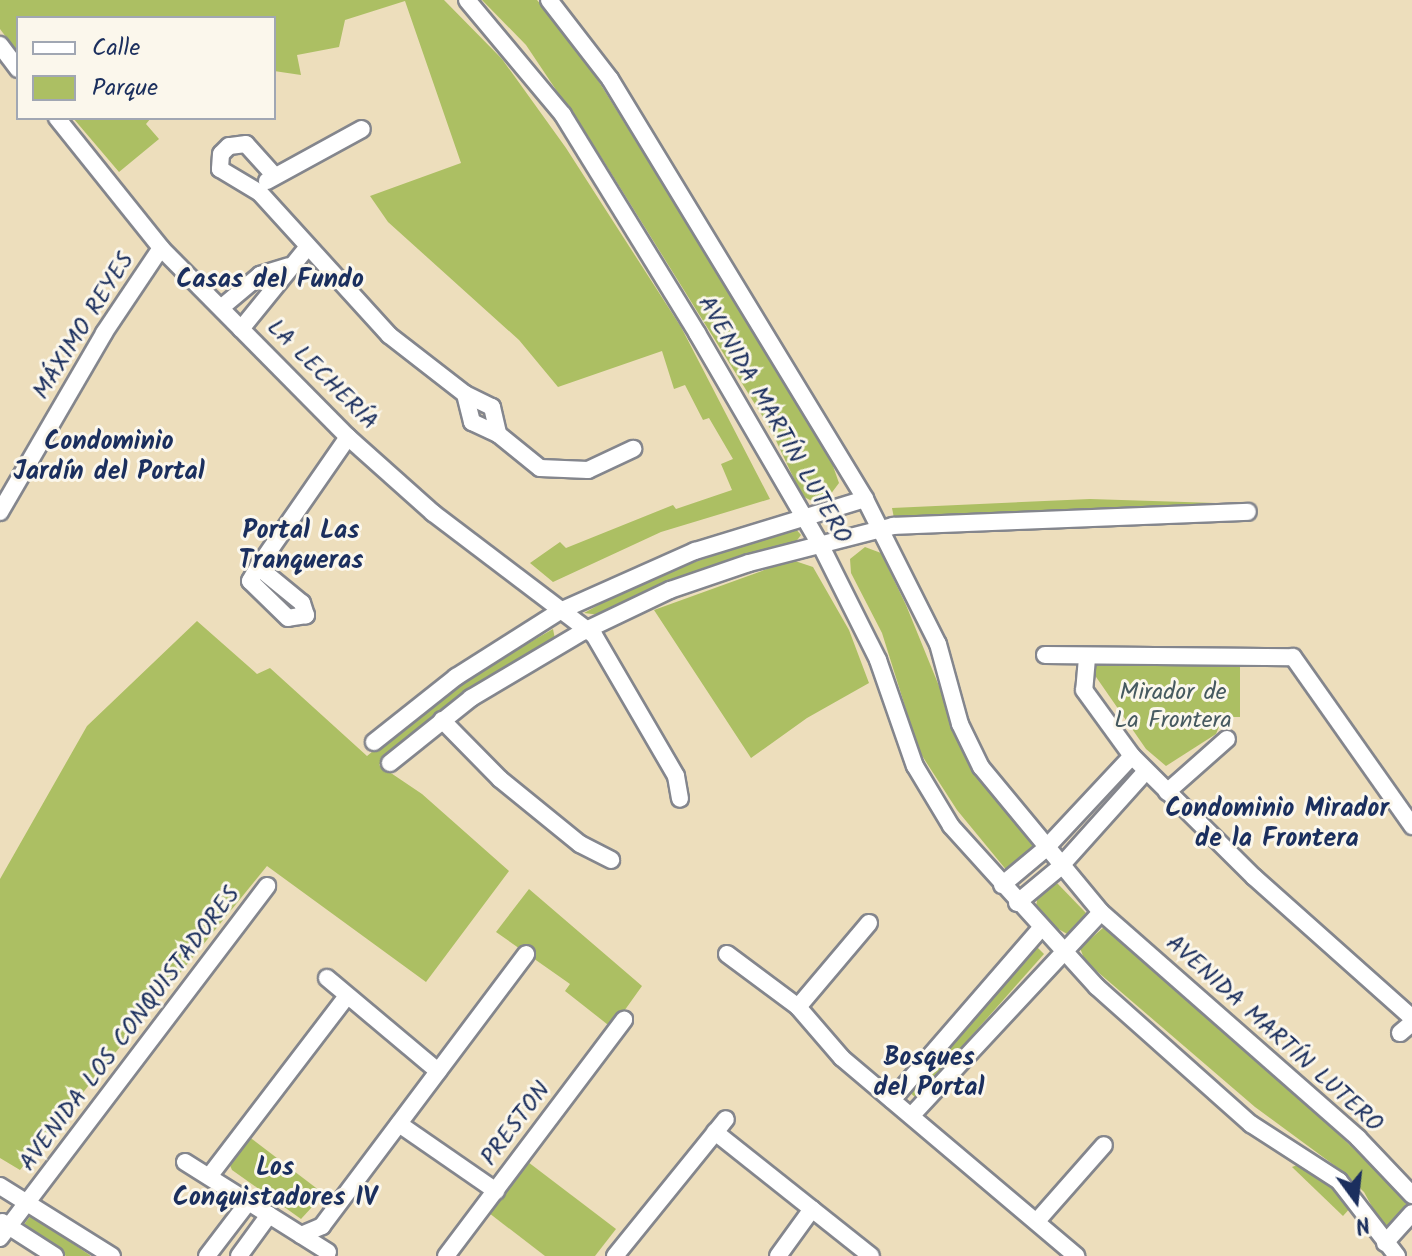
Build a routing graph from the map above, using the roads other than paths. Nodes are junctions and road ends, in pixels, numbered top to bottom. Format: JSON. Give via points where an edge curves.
{"nodes":[{"id":1,"x":467,"y":0,"type":"edge"},
{"id":2,"x":549,"y":0,"type":"edge"},
{"id":3,"x":7,"y":56,"type":"edge"},
{"id":4,"x":0,"y":76,"type":"edge"},
{"id":5,"x":59,"y":120,"type":"edge"},
{"id":6,"x":362,"y":129,"type":"dead end"},
{"id":7,"x":273,"y":174,"type":"junction"},
{"id":8,"x":260,"y":193,"type":"junction"},
{"id":9,"x":161,"y":248,"type":"junction"},
{"id":10,"x":306,"y":249,"type":"junction"},
{"id":11,"x":289,"y":266,"type":"junction"},
{"id":12,"x":222,"y":307,"type":"junction"},
{"id":13,"x":241,"y":329,"type":"junction"},
{"id":14,"x":465,"y":394,"type":"junction"},
{"id":15,"x":498,"y":434,"type":"junction"},
{"id":16,"x":348,"y":437,"type":"junction"},
{"id":17,"x":633,"y":449,"type":"dead end"},
{"id":18,"x":865,"y":499,"type":"junction"},
{"id":19,"x":0,"y":512,"type":"edge"},
{"id":20,"x":1248,"y":512,"type":"dead end"},
{"id":21,"x":803,"y":515,"type":"junction"},
{"id":22,"x":880,"y":529,"type":"junction"},
{"id":23,"x":820,"y":544,"type":"junction"},
{"id":24,"x":258,"y":567,"type":"dead end"},
{"id":25,"x":560,"y":611,"type":"junction"},
{"id":26,"x":587,"y":629,"type":"junction"},
{"id":27,"x":1045,"y":655,"type":"dead end"},
{"id":28,"x":1087,"y":658,"type":"junction"},
{"id":29,"x":442,"y":720,"type":"junction"},
{"id":30,"x":1227,"y":739,"type":"dead end"},
{"id":31,"x":374,"y":742,"type":"dead end"},
{"id":32,"x":1132,"y":756,"type":"junction"},
{"id":33,"x":390,"y":763,"type":"dead end"},
{"id":34,"x":1146,"y":771,"type":"junction"},
{"id":35,"x":1167,"y":792,"type":"junction"},
{"id":36,"x":680,"y":799,"type":"dead end"},
{"id":37,"x":1082,"y":805,"type":"junction"},
{"id":38,"x":1097,"y":821,"type":"junction"},
{"id":39,"x":1412,"y":826,"type":"edge"},
{"id":40,"x":1045,"y":849,"type":"junction"},
{"id":41,"x":611,"y":860,"type":"dead end"},
{"id":42,"x":1059,"y":868,"type":"junction"},
{"id":43,"x":1002,"y":885,"type":"junction"},
{"id":44,"x":267,"y":886,"type":"dead end"},
{"id":45,"x":1017,"y":903,"type":"junction"},
{"id":46,"x":1101,"y":912,"type":"junction"},
{"id":47,"x":869,"y":923,"type":"dead end"},
{"id":48,"x":1040,"y":929,"type":"junction"},
{"id":49,"x":1063,"y":952,"type":"junction"},
{"id":50,"x":526,"y":954,"type":"dead end"},
{"id":51,"x":727,"y":954,"type":"dead end"},
{"id":52,"x":327,"y":978,"type":"dead end"},
{"id":53,"x":345,"y":999,"type":"junction"},
{"id":54,"x":798,"y":1007,"type":"junction"},
{"id":55,"x":624,"y":1020,"type":"dead end"},
{"id":56,"x":1408,"y":1024,"type":"edge"},
{"id":57,"x":438,"y":1071,"type":"junction"},
{"id":58,"x":892,"y":1100,"type":"junction"},
{"id":59,"x":912,"y":1115,"type":"junction"},
{"id":60,"x":399,"y":1124,"type":"junction"},
{"id":61,"x":1104,"y":1145,"type":"dead end"},
{"id":62,"x":185,"y":1162,"type":"dead end"},
{"id":63,"x":211,"y":1174,"type":"junction"},
{"id":64,"x":0,"y":1186,"type":"edge"},
{"id":65,"x":496,"y":1191,"type":"junction"},
{"id":66,"x":1412,"y":1195,"type":"edge"},
{"id":67,"x":31,"y":1201,"type":"junction"},
{"id":68,"x":249,"y":1201,"type":"junction"},
{"id":69,"x":812,"y":1209,"type":"junction"},
{"id":70,"x":1412,"y":1213,"type":"edge"},
{"id":71,"x":269,"y":1215,"type":"junction"},
{"id":72,"x":1037,"y":1221,"type":"junction"},
{"id":73,"x":3,"y":1228,"type":"edge"},
{"id":74,"x":301,"y":1235,"type":"junction"},
{"id":75,"x":1385,"y":1243,"type":"junction"},
{"id":76,"x":328,"y":1252,"type":"dead end"},
{"id":77,"x":55,"y":1256,"type":"edge"},
{"id":78,"x":112,"y":1256,"type":"edge"},
{"id":79,"x":207,"y":1256,"type":"edge"},
{"id":80,"x":239,"y":1256,"type":"edge"},
{"id":81,"x":446,"y":1256,"type":"edge"},
{"id":82,"x":615,"y":1256,"type":"edge"},
{"id":83,"x":778,"y":1256,"type":"edge"},
{"id":84,"x":871,"y":1256,"type":"edge"},
{"id":85,"x":1076,"y":1256,"type":"edge"},
{"id":86,"x":1397,"y":1256,"type":"edge"}],
"edges":[{"from":1,"to":21,"type":"street","name":"AVENIDA MARTÍN LUTERO","via":[[563,115]]},
{"from":2,"to":18,"type":"street","name":"AVENIDA MARTÍN LUTERO","via":[[610,79]]},
{"from":3,"to":4,"type":"street"},
{"from":5,"to":9,"type":"street","name":"LA LECHERÍA"},
{"from":6,"to":7,"type":"street"},
{"from":7,"to":8,"type":"street"},
{"from":7,"to":8,"type":"street","via":[[246,144],[229,146],[221,154],[220,169]]},
{"from":8,"to":10,"type":"street"},
{"from":9,"to":12,"type":"street","name":"LA LECHERÍA"},
{"from":9,"to":19,"type":"street","name":"MÁXIMO REYES","via":[[104,333]]},
{"from":10,"to":11,"type":"street"},
{"from":10,"to":14,"type":"street","via":[[389,335]]},
{"from":11,"to":12,"type":"street","via":[[260,275]]},
{"from":11,"to":13,"type":"street"},
{"from":12,"to":13,"type":"street","name":"LA LECHERÍA"},
{"from":13,"to":16,"type":"street","name":"LA LECHERÍA"},
{"from":14,"to":15,"type":"street","via":[[472,422]]},
{"from":14,"to":15,"type":"street","via":[[492,407]]},
{"from":15,"to":17,"type":"street","via":[[532,464],[570,473],[605,464]]},
{"from":16,"to":24,"type":"street"},
{"from":16,"to":25,"type":"street","name":"LA LECHERÍA","via":[[433,513]]},
{"from":18,"to":21,"type":"street"},
{"from":18,"to":22,"type":"street","name":"AVENIDA MARTÍN LUTERO"},
{"from":20,"to":22,"type":"street"},
{"from":21,"to":23,"type":"street","name":"AVENIDA MARTÍN LUTERO"},
{"from":21,"to":25,"type":"street","via":[[672,560]]},
{"from":22,"to":23,"type":"street"},
{"from":22,"to":40,"type":"street","name":"AVENIDA MARTÍN LUTERO","via":[[938,644],[972,751]]},
{"from":23,"to":26,"type":"street","via":[[670,590]]},
{"from":23,"to":43,"type":"street","name":"AVENIDA MARTÍN LUTERO","via":[[878,660],[915,766],[951,826]]},
{"from":25,"to":26,"type":"street","name":"LA LECHERÍA"},
{"from":25,"to":31,"type":"street","via":[[456,677]]},
{"from":26,"to":29,"type":"street"},
{"from":26,"to":36,"type":"street","via":[[676,776]]},
{"from":27,"to":28,"type":"street"},
{"from":28,"to":32,"type":"street","via":[[1084,690]]},
{"from":28,"to":39,"type":"street","via":[[1293,657]]},
{"from":29,"to":33,"type":"street"},
{"from":29,"to":41,"type":"street","via":[[500,779],[580,844]]},
{"from":30,"to":35,"type":"street"},
{"from":32,"to":34,"type":"street"},
{"from":32,"to":37,"type":"street"},
{"from":34,"to":35,"type":"street"},
{"from":34,"to":38,"type":"street"},
{"from":35,"to":56,"type":"street"},
{"from":37,"to":38,"type":"street"},
{"from":37,"to":40,"type":"street"},
{"from":38,"to":42,"type":"street"},
{"from":40,"to":42,"type":"street","name":"AVENIDA MARTÍN LUTERO"},
{"from":40,"to":43,"type":"street"},
{"from":42,"to":45,"type":"street"},
{"from":42,"to":46,"type":"street","name":"AVENIDA MARTÍN LUTERO"},
{"from":43,"to":45,"type":"street","name":"AVENIDA MARTÍN LUTERO"},
{"from":44,"to":67,"type":"street","name":"AVENIDA LOS CONQUISTADORES"},
{"from":45,"to":48,"type":"street","name":"AVENIDA MARTÍN LUTERO"},
{"from":46,"to":49,"type":"street"},
{"from":46,"to":66,"type":"street","name":"AVENIDA MARTÍN LUTERO","via":[[1358,1138]]},
{"from":47,"to":54,"type":"street"},
{"from":48,"to":49,"type":"street","name":"AVENIDA MARTÍN LUTERO"},
{"from":48,"to":58,"type":"street"},
{"from":49,"to":59,"type":"street"},
{"from":49,"to":75,"type":"street","name":"AVENIDA MARTÍN LUTERO","via":[[1251,1124],[1339,1181]]},
{"from":50,"to":57,"type":"street"},
{"from":51,"to":54,"type":"street"},
{"from":52,"to":53,"type":"street"},
{"from":53,"to":57,"type":"street"},
{"from":53,"to":63,"type":"street"},
{"from":54,"to":58,"type":"street","via":[[842,1058]]},
{"from":55,"to":65,"type":"street","name":"PRESTON"},
{"from":57,"to":60,"type":"street"},
{"from":58,"to":59,"type":"street"},
{"from":59,"to":72,"type":"street"},
{"from":60,"to":65,"type":"street"},
{"from":60,"to":74,"type":"street","via":[[320,1229]]},
{"from":61,"to":72,"type":"street"},
{"from":62,"to":63,"type":"street"},
{"from":63,"to":68,"type":"street"},
{"from":64,"to":67,"type":"street"},
{"from":65,"to":81,"type":"street","name":"PRESTON"},
{"from":67,"to":73,"type":"street","name":"AVENIDA LOS CONQUISTADORES"},
{"from":67,"to":78,"type":"street"},
{"from":68,"to":71,"type":"street"},
{"from":68,"to":79,"type":"street"},
{"from":69,"to":82,"type":"street","via":[[721,1125]]},
{"from":69,"to":83,"type":"street"},
{"from":69,"to":84,"type":"street"},
{"from":70,"to":75,"type":"street"},
{"from":71,"to":74,"type":"street"},
{"from":71,"to":80,"type":"street"},
{"from":72,"to":85,"type":"street"},
{"from":73,"to":77,"type":"street"},
{"from":74,"to":76,"type":"street"},
{"from":75,"to":86,"type":"street","name":"AVENIDA MARTÍN LUTERO"}]}
